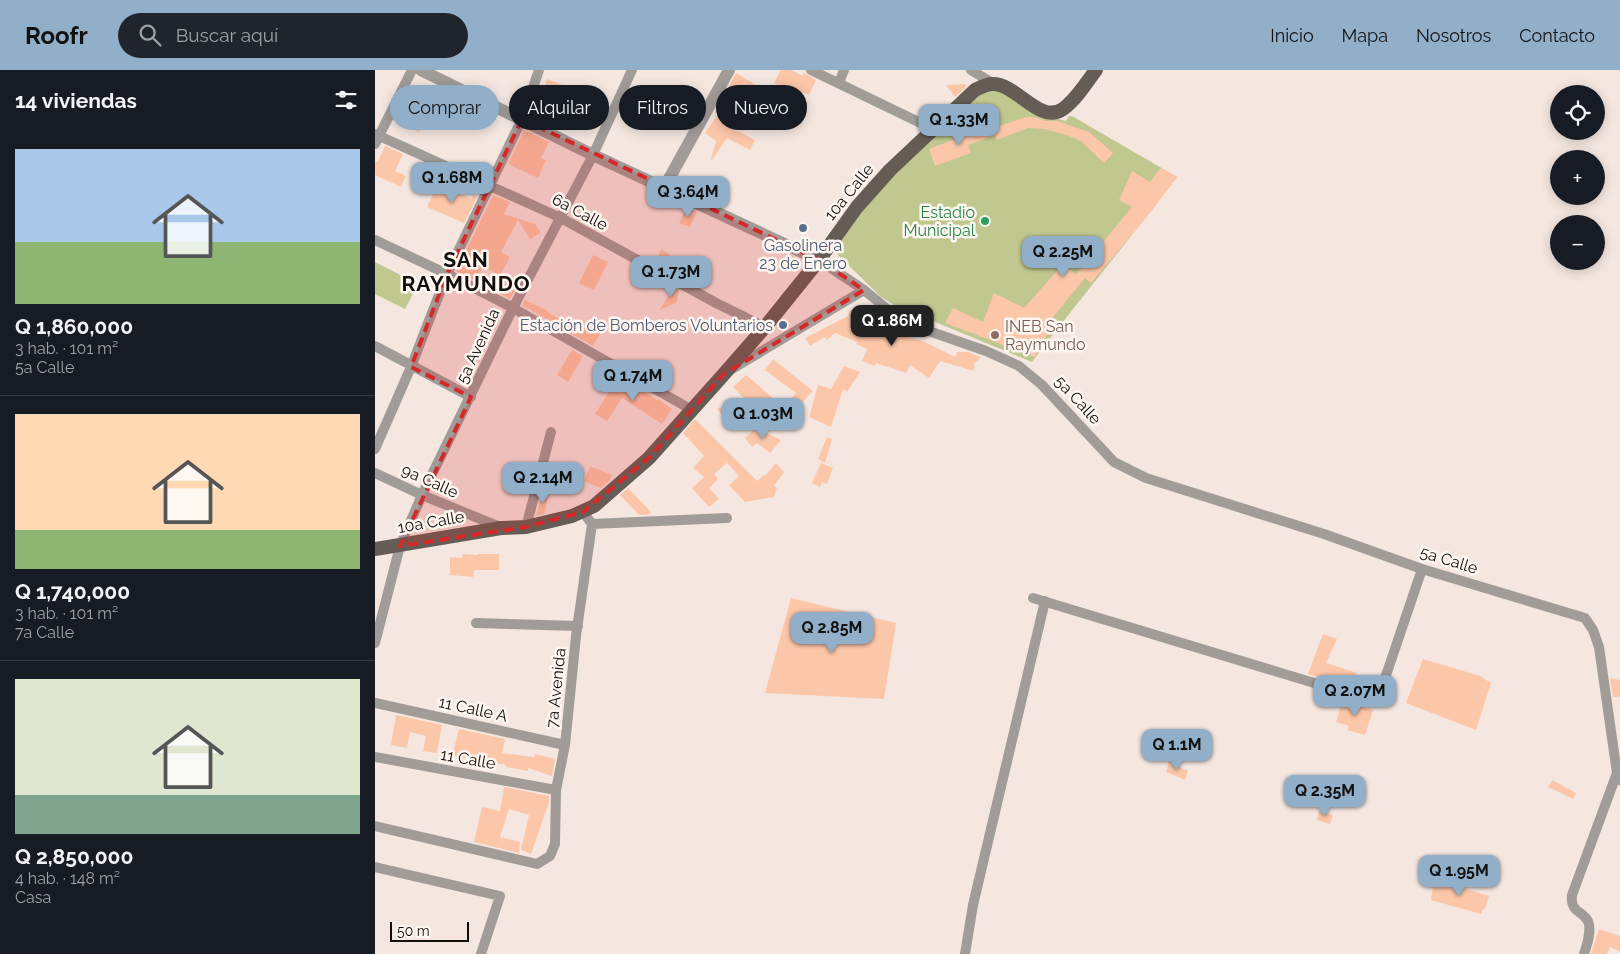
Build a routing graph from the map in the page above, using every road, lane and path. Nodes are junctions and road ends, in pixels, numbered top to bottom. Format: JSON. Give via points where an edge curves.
{"nodes":[{"id":1,"x":412,"y":70,"type":"edge"},
{"id":2,"x":421,"y":70,"type":"edge"},
{"id":3,"x":539,"y":70,"type":"edge"},
{"id":4,"x":633,"y":70,"type":"edge"},
{"id":5,"x":729,"y":70,"type":"edge"},
{"id":6,"x":811,"y":70,"type":"edge"},
{"id":7,"x":844,"y":70,"type":"edge"},
{"id":8,"x":971,"y":70,"type":"edge"},
{"id":9,"x":1096,"y":70,"type":"edge"},
{"id":10,"x":436,"y":73,"type":"edge"},
{"id":11,"x":839,"y":83,"type":"junction"},
{"id":12,"x":994,"y":84,"type":"junction"},
{"id":13,"x":534,"y":85,"type":"edge"},
{"id":14,"x":509,"y":112,"type":"edge"},
{"id":15,"x":933,"y":129,"type":"junction"},
{"id":16,"x":517,"y":130,"type":"edge"},
{"id":17,"x":544,"y":130,"type":"edge"},
{"id":18,"x":376,"y":138,"type":"edge"},
{"id":19,"x":593,"y":155,"type":"junction"},
{"id":20,"x":490,"y":186,"type":"junction"},
{"id":21,"x":664,"y":188,"type":"junction"},
{"id":22,"x":561,"y":218,"type":"junction"},
{"id":23,"x":375,"y":240,"type":"edge"},
{"id":24,"x":819,"y":260,"type":"junction"},
{"id":25,"x":447,"y":274,"type":"junction"},
{"id":26,"x":864,"y":290,"type":"junction"},
{"id":27,"x":513,"y":308,"type":"junction"},
{"id":28,"x":765,"y":327,"type":"junction"},
{"id":29,"x":375,"y":346,"type":"edge"},
{"id":30,"x":411,"y":367,"type":"junction"},
{"id":31,"x":724,"y":374,"type":"junction"},
{"id":32,"x":471,"y":397,"type":"junction"},
{"id":33,"x":692,"y":410,"type":"junction"},
{"id":34,"x":551,"y":432,"type":"dead end"},
{"id":35,"x":375,"y":449,"type":"edge"},
{"id":36,"x":375,"y":473,"type":"edge"},
{"id":37,"x":422,"y":495,"type":"junction"},
{"id":38,"x":583,"y":512,"type":"junction"},
{"id":39,"x":727,"y":518,"type":"dead end"},
{"id":40,"x":592,"y":524,"type":"junction"},
{"id":41,"x":526,"y":527,"type":"junction"},
{"id":42,"x":501,"y":528,"type":"junction"},
{"id":43,"x":400,"y":546,"type":"junction"},
{"id":44,"x":375,"y":549,"type":"edge"},
{"id":45,"x":1422,"y":569,"type":"junction"},
{"id":46,"x":1033,"y":598,"type":"dead end"},
{"id":47,"x":1045,"y":601,"type":"junction"},
{"id":48,"x":476,"y":623,"type":"dead end"},
{"id":49,"x":578,"y":626,"type":"junction"},
{"id":50,"x":375,"y":643,"type":"edge"},
{"id":51,"x":375,"y":703,"type":"edge"},
{"id":52,"x":565,"y":745,"type":"junction"},
{"id":53,"x":375,"y":757,"type":"edge"},
{"id":54,"x":1618,"y":777,"type":"edge"},
{"id":55,"x":556,"y":790,"type":"junction"},
{"id":56,"x":375,"y":826,"type":"edge"},
{"id":57,"x":375,"y":867,"type":"edge"},
{"id":58,"x":481,"y":954,"type":"edge"},
{"id":59,"x":965,"y":954,"type":"edge"},
{"id":60,"x":1585,"y":954,"type":"edge"}],
"edges":[{"from":1,"to":18,"type":"street"},
{"from":2,"to":10,"type":"street","name":"5a Calle"},
{"from":3,"to":13,"type":"street"},
{"from":4,"to":19,"type":"street","name":"5a Avenida"},
{"from":5,"to":21,"type":"street"},
{"from":6,"to":11,"type":"street"},
{"from":7,"to":11,"type":"street"},
{"from":8,"to":12,"type":"street"},
{"from":9,"to":12,"type":"main road","via":[[1069,104],[1053,113],[1034,107],[1011,90]]},
{"from":10,"to":14,"type":"street","name":"5a Calle"},
{"from":11,"to":15,"type":"street"},
{"from":12,"to":15,"type":"main road","name":"10a Calle","via":[[975,90]]},
{"from":15,"to":24,"type":"main road","name":"10a Calle","via":[[857,207]]},
{"from":16,"to":20,"type":"street"},
{"from":17,"to":19,"type":"street","name":"5a Calle"},
{"from":18,"to":20,"type":"street","name":"6a Calle"},
{"from":19,"to":21,"type":"street","name":"5a Calle"},
{"from":19,"to":22,"type":"street","name":"5a Avenida"},
{"from":20,"to":22,"type":"street","name":"6a Calle"},
{"from":20,"to":25,"type":"street"},
{"from":21,"to":24,"type":"street","name":"5a Calle"},
{"from":22,"to":27,"type":"street","name":"5a Avenida"},
{"from":22,"to":28,"type":"street","name":"6a Calle"},
{"from":23,"to":25,"type":"street"},
{"from":24,"to":26,"type":"street","name":"5a Calle"},
{"from":24,"to":28,"type":"main road","name":"10a Calle"},
{"from":25,"to":27,"type":"street"},
{"from":25,"to":30,"type":"street"},
{"from":26,"to":31,"type":"street"},
{"from":26,"to":45,"type":"street","name":"5a Calle","via":[[903,322],[1019,366],[1114,462],[1146,478],[1324,534]]},
{"from":27,"to":32,"type":"street","name":"5a Avenida"},
{"from":27,"to":33,"type":"street"},
{"from":28,"to":31,"type":"main road","name":"10a Calle"},
{"from":29,"to":30,"type":"street"},
{"from":30,"to":32,"type":"street"},
{"from":30,"to":35,"type":"street"},
{"from":31,"to":33,"type":"main road","name":"10a Calle"},
{"from":32,"to":37,"type":"street","name":"5a Avenida"},
{"from":33,"to":38,"type":"main road","name":"10a Calle","via":[[649,458]]},
{"from":34,"to":41,"type":"street"},
{"from":36,"to":37,"type":"street","name":"9a Calle"},
{"from":37,"to":42,"type":"street","name":"9a Calle"},
{"from":37,"to":43,"type":"street","name":"5a Avenida"},
{"from":38,"to":40,"type":"street"},
{"from":38,"to":41,"type":"main road","name":"10a Calle"},
{"from":39,"to":40,"type":"street"},
{"from":40,"to":49,"type":"street","name":"7a Avenida"},
{"from":41,"to":42,"type":"main road","name":"10a Calle"},
{"from":42,"to":43,"type":"main road","name":"10a Calle"},
{"from":43,"to":44,"type":"main road","name":"10a Calle"},
{"from":43,"to":50,"type":"street","name":"5a Avenida"},
{"from":45,"to":47,"type":"street","via":[[1377,702]]},
{"from":45,"to":54,"type":"street","name":"5a Calle","via":[[1585,618],[1599,647]]},
{"from":46,"to":47,"type":"street"},
{"from":47,"to":59,"type":"street","via":[[973,905]]},
{"from":48,"to":49,"type":"street"},
{"from":49,"to":52,"type":"street","name":"7a Avenida"},
{"from":51,"to":52,"type":"street","name":"11 Calle A"},
{"from":52,"to":55,"type":"street","name":"7a Avenida"},
{"from":53,"to":55,"type":"street","name":"11 Calle"},
{"from":54,"to":60,"type":"street","via":[[1572,895],[1574,909],[1587,919],[1589,926]]},
{"from":55,"to":56,"type":"street","name":"7a Avenida","via":[[555,844],[550,856],[537,864]]},
{"from":57,"to":58,"type":"street","via":[[501,896]]}]}
